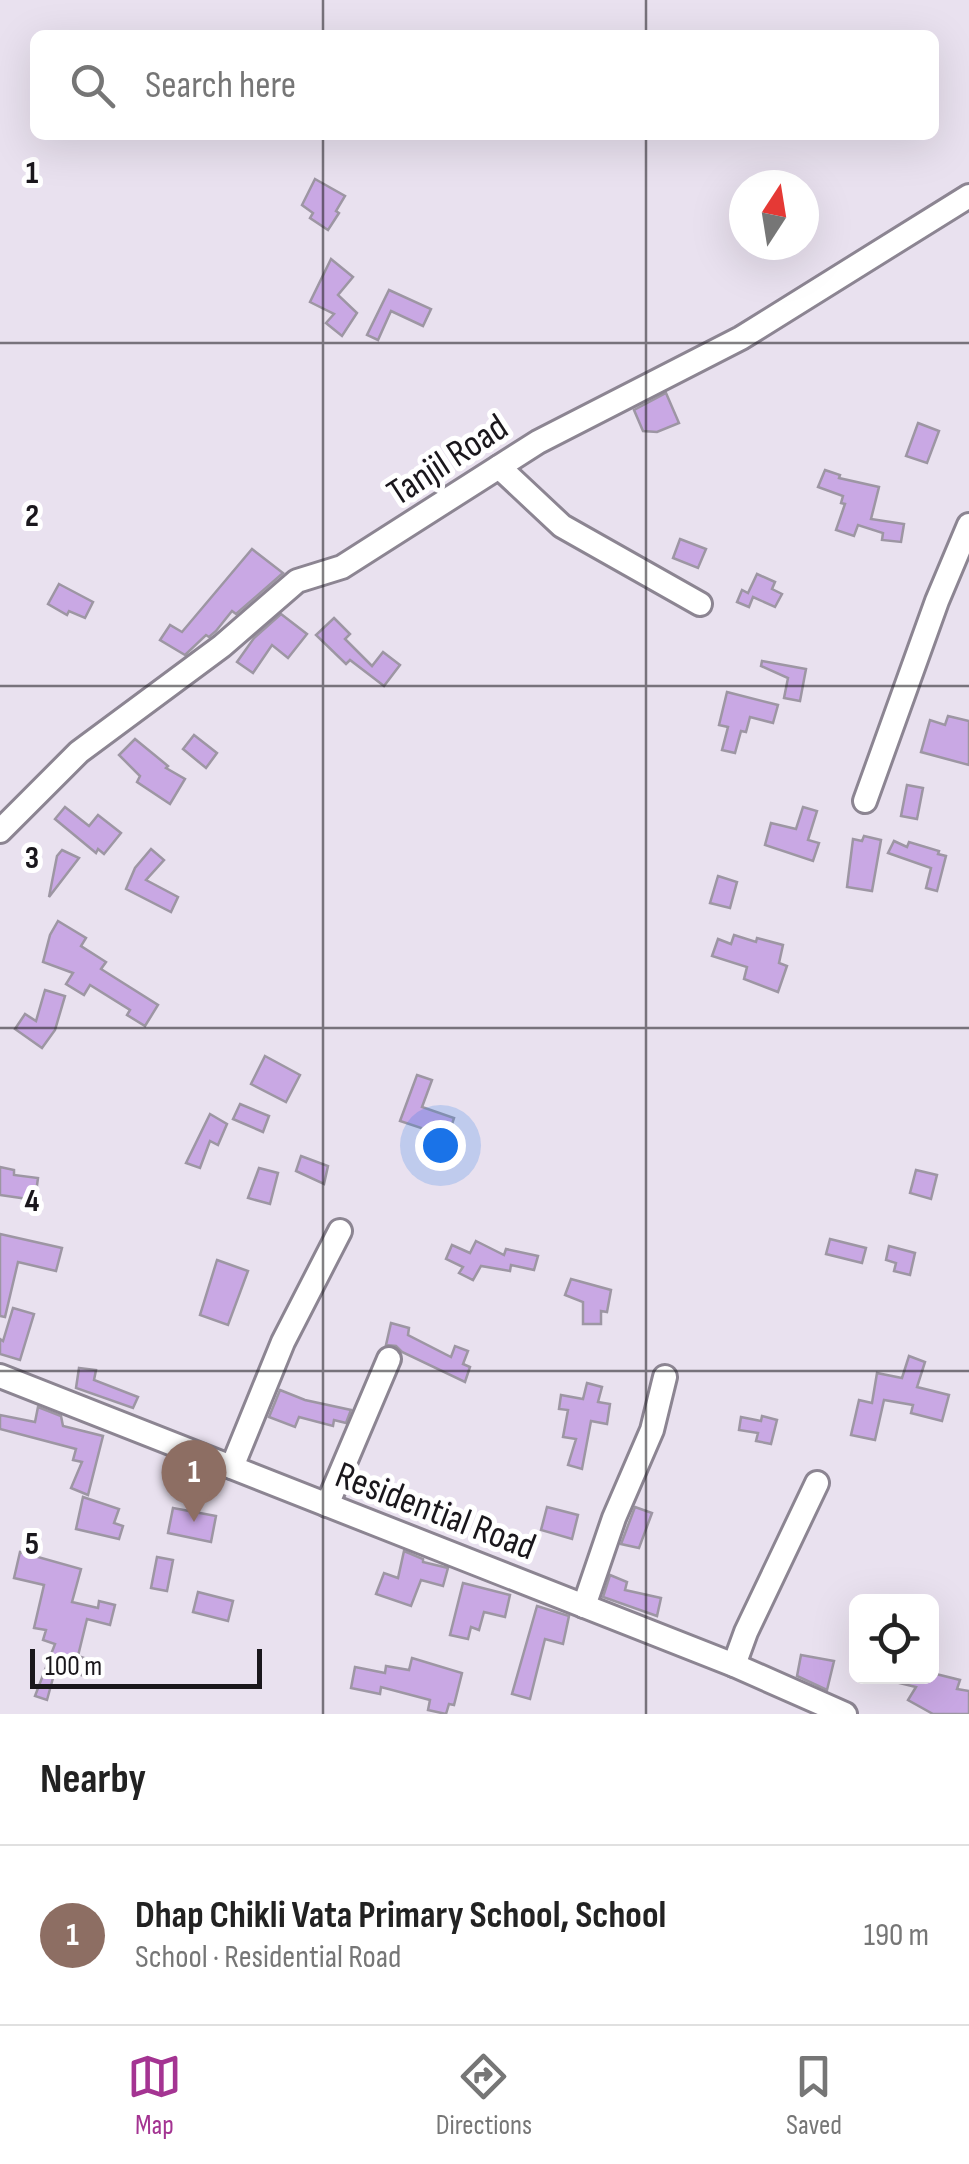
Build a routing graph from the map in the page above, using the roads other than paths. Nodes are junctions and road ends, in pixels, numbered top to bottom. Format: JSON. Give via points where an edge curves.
{"nodes":[{"id":1,"x":969,"y":196,"type":"edge"},
{"id":2,"x":499,"y":467,"type":"junction"},
{"id":3,"x":969,"y":526,"type":"edge"},
{"id":4,"x":700,"y":604,"type":"dead end"},
{"id":5,"x":865,"y":801,"type":"dead end"},
{"id":6,"x":0,"y":831,"type":"edge"},
{"id":7,"x":340,"y":1231,"type":"dead end"},
{"id":8,"x":388,"y":1359,"type":"dead end"},
{"id":9,"x":0,"y":1376,"type":"edge"},
{"id":10,"x":664,"y":1377,"type":"dead end"},
{"id":11,"x":232,"y":1467,"type":"junction"},
{"id":12,"x":818,"y":1483,"type":"dead end"},
{"id":13,"x":327,"y":1505,"type":"junction"},
{"id":14,"x":584,"y":1606,"type":"junction"},
{"id":15,"x":734,"y":1665,"type":"junction"},
{"id":16,"x":846,"y":1714,"type":"edge"}],
"edges":[{"from":1,"to":2,"type":"street","name":"Tanjil Road","via":[[742,338]]},
{"from":2,"to":4,"type":"street","via":[[562,526]]},
{"from":2,"to":6,"type":"street","name":"Tanjil Road","via":[[342,567],[297,580],[222,646],[80,752]]},
{"from":3,"to":5,"type":"street"},
{"from":7,"to":11,"type":"street","via":[[282,1342]]},
{"from":8,"to":13,"type":"street"},
{"from":9,"to":11,"type":"street","name":"Residential Road"},
{"from":10,"to":14,"type":"street","via":[[652,1430]]},
{"from":11,"to":13,"type":"street","name":"Residential Road"},
{"from":12,"to":15,"type":"street"},
{"from":13,"to":14,"type":"street","name":"Residential Road"},
{"from":14,"to":15,"type":"street","name":"Residential Road"},
{"from":15,"to":16,"type":"street","name":"Residential Road"}]}
